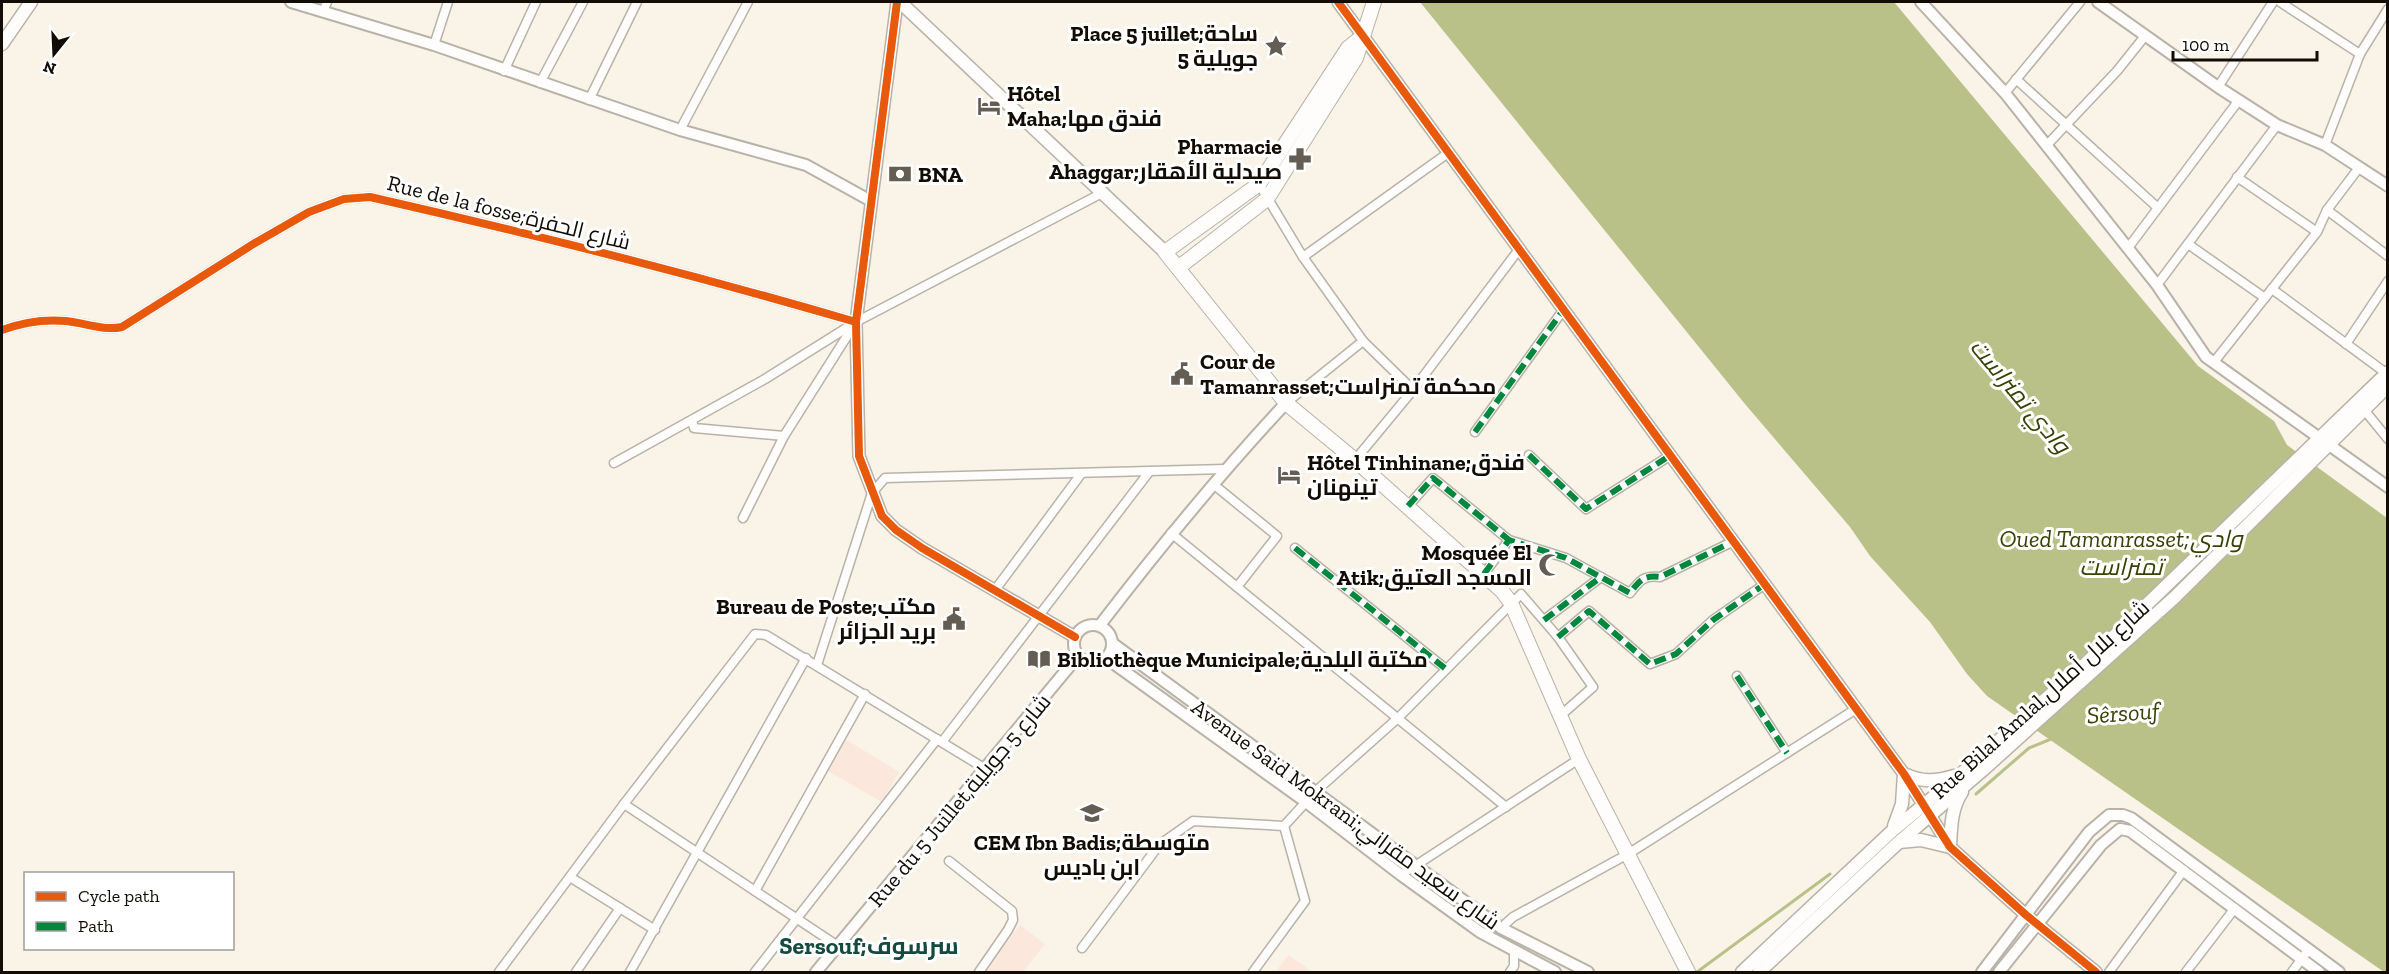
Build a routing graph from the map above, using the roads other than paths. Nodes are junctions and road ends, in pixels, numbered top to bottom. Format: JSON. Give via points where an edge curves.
{"nodes":[{"id":1,"x":31,"y":2,"type":"edge"},
{"id":2,"x":291,"y":2,"type":"edge"},
{"id":3,"x":447,"y":2,"type":"edge"},
{"id":4,"x":536,"y":2,"type":"edge"},
{"id":5,"x":583,"y":2,"type":"edge"},
{"id":6,"x":637,"y":2,"type":"edge"},
{"id":7,"x":748,"y":2,"type":"edge"},
{"id":8,"x":898,"y":2,"type":"edge"},
{"id":9,"x":1338,"y":2,"type":"edge"},
{"id":10,"x":1374,"y":2,"type":"edge"},
{"id":11,"x":1921,"y":2,"type":"edge"},
{"id":12,"x":2080,"y":2,"type":"edge"},
{"id":13,"x":2100,"y":2,"type":"edge"},
{"id":14,"x":2273,"y":2,"type":"edge"},
{"id":15,"x":2280,"y":2,"type":"edge"},
{"id":16,"x":325,"y":7,"type":"edge"},
{"id":17,"x":2388,"y":9,"type":"edge"},
{"id":18,"x":1363,"y":36,"type":"junction"},
{"id":19,"x":2145,"y":36,"type":"junction"},
{"id":20,"x":2,"y":44,"type":"edge"},
{"id":21,"x":434,"y":45,"type":"junction"},
{"id":22,"x":2360,"y":54,"type":"junction"},
{"id":23,"x":504,"y":71,"type":"junction"},
{"id":24,"x":2016,"y":79,"type":"junction"},
{"id":25,"x":540,"y":83,"type":"junction"},
{"id":26,"x":2218,"y":87,"type":"junction"},
{"id":27,"x":2005,"y":93,"type":"junction"},
{"id":28,"x":589,"y":100,"type":"junction"},
{"id":29,"x":2239,"y":100,"type":"junction"},
{"id":30,"x":2066,"y":125,"type":"junction"},
{"id":31,"x":2277,"y":125,"type":"junction"},
{"id":32,"x":680,"y":130,"type":"junction"},
{"id":33,"x":2325,"y":145,"type":"junction"},
{"id":34,"x":2046,"y":146,"type":"junction"},
{"id":35,"x":1448,"y":153,"type":"junction"},
{"id":36,"x":2358,"y":169,"type":"junction"},
{"id":37,"x":2238,"y":177,"type":"junction"},
{"id":38,"x":1259,"y":184,"type":"junction"},
{"id":39,"x":2388,"y":186,"type":"edge"},
{"id":40,"x":1104,"y":192,"type":"junction"},
{"id":41,"x":1267,"y":199,"type":"junction"},
{"id":42,"x":871,"y":201,"type":"junction"},
{"id":43,"x":2158,"y":208,"type":"junction"},
{"id":44,"x":2328,"y":210,"type":"junction"},
{"id":45,"x":2317,"y":232,"type":"junction"},
{"id":46,"x":2188,"y":244,"type":"junction"},
{"id":47,"x":1520,"y":248,"type":"junction"},
{"id":48,"x":2128,"y":248,"type":"junction"},
{"id":49,"x":1165,"y":252,"type":"junction"},
{"id":50,"x":2388,"y":256,"type":"edge"},
{"id":51,"x":1303,"y":257,"type":"junction"},
{"id":52,"x":1178,"y":268,"type":"junction"},
{"id":53,"x":2388,"y":281,"type":"edge"},
{"id":54,"x":2157,"y":285,"type":"junction"},
{"id":55,"x":2272,"y":289,"type":"junction"},
{"id":56,"x":2265,"y":298,"type":"junction"},
{"id":57,"x":1564,"y":309,"type":"junction"},
{"id":58,"x":856,"y":322,"type":"junction"},
{"id":59,"x":2,"y":330,"type":"edge"},
{"id":60,"x":1363,"y":341,"type":"junction"},
{"id":61,"x":2346,"y":344,"type":"junction"},
{"id":62,"x":2214,"y":362,"type":"junction"},
{"id":63,"x":2387,"y":377,"type":"edge"},
{"id":64,"x":1413,"y":390,"type":"junction"},
{"id":65,"x":1286,"y":403,"type":"junction"},
{"id":66,"x":2361,"y":405,"type":"junction"},
{"id":67,"x":692,"y":420,"type":"junction"},
{"id":68,"x":1475,"y":432,"type":"dead end"},
{"id":69,"x":783,"y":436,"type":"junction"},
{"id":70,"x":2318,"y":438,"type":"junction"},
{"id":71,"x":2388,"y":440,"type":"edge"},
{"id":72,"x":2329,"y":446,"type":"junction"},
{"id":73,"x":1529,"y":455,"type":"dead end"},
{"id":74,"x":1671,"y":455,"type":"junction"},
{"id":75,"x":1355,"y":460,"type":"junction"},
{"id":76,"x":614,"y":463,"type":"dead end"},
{"id":77,"x":1225,"y":469,"type":"junction"},
{"id":78,"x":1149,"y":472,"type":"junction"},
{"id":79,"x":1081,"y":474,"type":"junction"},
{"id":80,"x":1213,"y":484,"type":"junction"},
{"id":81,"x":2388,"y":487,"type":"edge"},
{"id":82,"x":872,"y":493,"type":"junction"},
{"id":83,"x":1408,"y":506,"type":"junction"},
{"id":84,"x":743,"y":518,"type":"dead end"},
{"id":85,"x":1171,"y":533,"type":"junction"},
{"id":86,"x":1509,"y":540,"type":"junction"},
{"id":87,"x":1734,"y":541,"type":"junction"},
{"id":88,"x":1295,"y":548,"type":"dead end"},
{"id":89,"x":1484,"y":574,"type":"junction"},
{"id":90,"x":1601,"y":577,"type":"junction"},
{"id":91,"x":1765,"y":584,"type":"junction"},
{"id":92,"x":1237,"y":587,"type":"junction"},
{"id":93,"x":995,"y":590,"type":"junction"},
{"id":94,"x":1511,"y":603,"type":"junction"},
{"id":95,"x":1040,"y":617,"type":"junction"},
{"id":96,"x":1544,"y":620,"type":"junction"},
{"id":97,"x":1100,"y":625,"type":"junction"},
{"id":98,"x":1075,"y":637,"type":"junction"},
{"id":99,"x":1558,"y":637,"type":"junction"},
{"id":100,"x":1112,"y":643,"type":"junction"},
{"id":101,"x":1078,"y":656,"type":"junction"},
{"id":102,"x":806,"y":658,"type":"junction"},
{"id":103,"x":1106,"y":658,"type":"junction"},
{"id":104,"x":817,"y":665,"type":"junction"},
{"id":105,"x":1446,"y":669,"type":"junction"},
{"id":106,"x":1737,"y":676,"type":"dead end"},
{"id":107,"x":865,"y":694,"type":"junction"},
{"id":108,"x":1856,"y":709,"type":"junction"},
{"id":109,"x":1560,"y":716,"type":"junction"},
{"id":110,"x":1398,"y":718,"type":"junction"},
{"id":111,"x":940,"y":741,"type":"junction"},
{"id":112,"x":1786,"y":753,"type":"junction"},
{"id":113,"x":1579,"y":759,"type":"junction"},
{"id":114,"x":984,"y":768,"type":"junction"},
{"id":115,"x":1904,"y":774,"type":"junction"},
{"id":116,"x":1963,"y":780,"type":"junction"},
{"id":117,"x":1316,"y":790,"type":"junction"},
{"id":118,"x":1306,"y":802,"type":"junction"},
{"id":119,"x":624,"y":804,"type":"junction"},
{"id":120,"x":1923,"y":804,"type":"junction"},
{"id":121,"x":1506,"y":807,"type":"junction"},
{"id":122,"x":1930,"y":816,"type":"junction"},
{"id":123,"x":2104,"y":818,"type":"junction"},
{"id":124,"x":1284,"y":826,"type":"junction"},
{"id":125,"x":2116,"y":831,"type":"junction"},
{"id":126,"x":2089,"y":832,"type":"junction"},
{"id":127,"x":1895,"y":837,"type":"junction"},
{"id":128,"x":2101,"y":845,"type":"junction"},
{"id":129,"x":1950,"y":847,"type":"junction"},
{"id":130,"x":698,"y":854,"type":"junction"},
{"id":131,"x":1628,"y":854,"type":"junction"},
{"id":132,"x":949,"y":861,"type":"dead end"},
{"id":133,"x":1416,"y":865,"type":"junction"},
{"id":134,"x":2184,"y":870,"type":"junction"},
{"id":135,"x":1401,"y":875,"type":"junction"},
{"id":136,"x":570,"y":877,"type":"junction"},
{"id":137,"x":755,"y":891,"type":"junction"},
{"id":138,"x":620,"y":908,"type":"junction"},
{"id":139,"x":2235,"y":908,"type":"junction"},
{"id":140,"x":2026,"y":915,"type":"junction"},
{"id":141,"x":796,"y":919,"type":"junction"},
{"id":142,"x":2038,"y":925,"type":"junction"},
{"id":143,"x":1501,"y":928,"type":"junction"},
{"id":144,"x":655,"y":930,"type":"junction"},
{"id":145,"x":838,"y":946,"type":"junction"},
{"id":146,"x":1082,"y":948,"type":"dead end"},
{"id":147,"x":2309,"y":949,"type":"junction"},
{"id":148,"x":1514,"y":951,"type":"junction"},
{"id":149,"x":2302,"y":959,"type":"junction"},
{"id":150,"x":499,"y":972,"type":"edge"},
{"id":151,"x":576,"y":972,"type":"edge"},
{"id":152,"x":630,"y":972,"type":"edge"},
{"id":153,"x":755,"y":972,"type":"edge"},
{"id":154,"x":816,"y":972,"type":"edge"},
{"id":155,"x":979,"y":972,"type":"edge"},
{"id":156,"x":1253,"y":972,"type":"edge"},
{"id":157,"x":1510,"y":972,"type":"edge"},
{"id":158,"x":1550,"y":972,"type":"edge"},
{"id":159,"x":1588,"y":972,"type":"edge"},
{"id":160,"x":1688,"y":972,"type":"edge"},
{"id":161,"x":1742,"y":972,"type":"edge"},
{"id":162,"x":1759,"y":972,"type":"edge"},
{"id":163,"x":1982,"y":972,"type":"edge"},
{"id":164,"x":1999,"y":972,"type":"edge"},
{"id":165,"x":2092,"y":972,"type":"edge"},
{"id":166,"x":2109,"y":972,"type":"edge"},
{"id":167,"x":2186,"y":972,"type":"edge"},
{"id":168,"x":2292,"y":972,"type":"edge"},
{"id":169,"x":2319,"y":972,"type":"edge"},
{"id":170,"x":2339,"y":972,"type":"edge"}],
"edges":[{"from":1,"to":20,"type":"main road"},
{"from":2,"to":16,"type":"street"},
{"from":3,"to":21,"type":"street"},
{"from":4,"to":23,"type":"street"},
{"from":5,"to":25,"type":"street"},
{"from":6,"to":28,"type":"street"},
{"from":7,"to":32,"type":"street"},
{"from":8,"to":40,"type":"main road"},
{"from":8,"to":42,"type":"street"},
{"from":9,"to":18,"type":"street"},
{"from":10,"to":18,"type":"main road"},
{"from":11,"to":27,"type":"street"},
{"from":12,"to":24,"type":"street"},
{"from":13,"to":19,"type":"street"},
{"from":14,"to":26,"type":"street"},
{"from":15,"to":22,"type":"street"},
{"from":16,"to":21,"type":"street"},
{"from":17,"to":22,"type":"street"},
{"from":18,"to":35,"type":"street"},
{"from":18,"to":38,"type":"main road","via":[[1348,48]]},
{"from":18,"to":41,"type":"main road","via":[[1356,58]]},
{"from":19,"to":26,"type":"street"},
{"from":19,"to":30,"type":"street"},
{"from":21,"to":23,"type":"street"},
{"from":22,"to":33,"type":"street"},
{"from":23,"to":25,"type":"street"},
{"from":24,"to":27,"type":"street"},
{"from":24,"to":30,"type":"street"},
{"from":25,"to":28,"type":"street"},
{"from":26,"to":29,"type":"street"},
{"from":27,"to":34,"type":"street"},
{"from":28,"to":32,"type":"street"},
{"from":29,"to":31,"type":"street"},
{"from":29,"to":43,"type":"street"},
{"from":30,"to":34,"type":"street"},
{"from":30,"to":43,"type":"street"},
{"from":31,"to":33,"type":"street"},
{"from":31,"to":37,"type":"street"},
{"from":32,"to":42,"type":"street","via":[[806,165]]},
{"from":33,"to":36,"type":"street"},
{"from":34,"to":48,"type":"street"},
{"from":35,"to":47,"type":"street"},
{"from":35,"to":51,"type":"street"},
{"from":36,"to":39,"type":"street"},
{"from":36,"to":44,"type":"street"},
{"from":37,"to":45,"type":"street"},
{"from":37,"to":46,"type":"street"},
{"from":38,"to":41,"type":"street"},
{"from":38,"to":49,"type":"main road"},
{"from":40,"to":49,"type":"main road"},
{"from":40,"to":58,"type":"street"},
{"from":41,"to":51,"type":"street"},
{"from":41,"to":52,"type":"main road"},
{"from":42,"to":58,"type":"street"},
{"from":43,"to":48,"type":"street"},
{"from":44,"to":45,"type":"street"},
{"from":44,"to":50,"type":"street"},
{"from":45,"to":55,"type":"street"},
{"from":46,"to":54,"type":"street"},
{"from":46,"to":56,"type":"street"},
{"from":47,"to":57,"type":"street"},
{"from":47,"to":64,"type":"street"},
{"from":48,"to":54,"type":"street"},
{"from":49,"to":52,"type":"main road"},
{"from":51,"to":60,"type":"street"},
{"from":52,"to":65,"type":"main road"},
{"from":53,"to":61,"type":"street"},
{"from":54,"to":62,"type":"street","via":[[2206,357]]},
{"from":55,"to":56,"type":"street"},
{"from":55,"to":61,"type":"street"},
{"from":56,"to":62,"type":"street"},
{"from":57,"to":68,"type":"street"},
{"from":57,"to":74,"type":"street"},
{"from":58,"to":59,"type":"street","name":"Rue de la fosse;شارع الحفرة","via":[[541,236],[358,196],[309,212],[122,327],[47,321]]},
{"from":58,"to":67,"type":"street"},
{"from":58,"to":69,"type":"street"},
{"from":58,"to":82,"type":"street","via":[[859,456]]},
{"from":60,"to":64,"type":"street"},
{"from":60,"to":65,"type":"street"},
{"from":61,"to":63,"type":"street"},
{"from":62,"to":70,"type":"street"},
{"from":63,"to":66,"type":"main road","name":"Rue Bilal Amlal,شارع بلال أملال"},
{"from":64,"to":75,"type":"street"},
{"from":65,"to":75,"type":"main road"},
{"from":65,"to":77,"type":"street"},
{"from":66,"to":70,"type":"main road","name":"Rue Bilal Amlal,شارع بلال أملال"},
{"from":66,"to":71,"type":"street"},
{"from":66,"to":72,"type":"main road","name":"Rue Bilal Amlal,شارع بلال أملال"},
{"from":67,"to":69,"type":"street","via":[[694,428]]},
{"from":67,"to":76,"type":"street"},
{"from":69,"to":84,"type":"street"},
{"from":70,"to":72,"type":"street"},
{"from":70,"to":116,"type":"main road","name":"Rue Bilal Amlal,شارع بلال أملال"},
{"from":72,"to":81,"type":"street"},
{"from":72,"to":116,"type":"main road","name":"Rue Bilal Amlal,شارع بلال أملال","via":[[2175,597]]},
{"from":73,"to":74,"type":"street","via":[[1586,509]]},
{"from":74,"to":87,"type":"street"},
{"from":75,"to":83,"type":"main road"},
{"from":77,"to":78,"type":"street"},
{"from":77,"to":80,"type":"street"},
{"from":78,"to":79,"type":"street"},
{"from":78,"to":95,"type":"street"},
{"from":79,"to":82,"type":"street","via":[[885,478]]},
{"from":79,"to":93,"type":"street"},
{"from":80,"to":85,"type":"street"},
{"from":80,"to":92,"type":"street","via":[[1277,536]]},
{"from":82,"to":93,"type":"street","via":[[882,516],[896,530]]},
{"from":82,"to":104,"type":"street"},
{"from":83,"to":86,"type":"street","via":[[1433,478]]},
{"from":83,"to":89,"type":"main road"},
{"from":85,"to":92,"type":"street"},
{"from":85,"to":97,"type":"street"},
{"from":86,"to":89,"type":"street"},
{"from":86,"to":90,"type":"street","via":[[1566,558]]},
{"from":87,"to":90,"type":"street","via":[[1660,578],[1640,579],[1630,593]]},
{"from":87,"to":91,"type":"street"},
{"from":88,"to":105,"type":"street"},
{"from":89,"to":94,"type":"main road"},
{"from":90,"to":96,"type":"street"},
{"from":91,"to":99,"type":"street","via":[[1713,620],[1676,654],[1650,664],[1589,611]]},
{"from":91,"to":108,"type":"street"},
{"from":92,"to":110,"type":"street"},
{"from":93,"to":95,"type":"street"},
{"from":94,"to":96,"type":"street","via":[[1521,594]]},
{"from":94,"to":105,"type":"street"},
{"from":94,"to":109,"type":"main road"},
{"from":95,"to":98,"type":"street"},
{"from":95,"to":111,"type":"street"},
{"from":96,"to":99,"type":"street"},
{"from":97,"to":98,"type":"street","via":[[1083,627]]},
{"from":97,"to":100,"type":"street","via":[[1109,633]]},
{"from":98,"to":101,"type":"street"},
{"from":99,"to":109,"type":"street","via":[[1593,687]]},
{"from":100,"to":103,"type":"street"},
{"from":100,"to":117,"type":"street","name":"Avenue Said Mokrani;شارع سعيد مقراني"},
{"from":101,"to":103,"type":"street","via":[[1095,663]]},
{"from":101,"to":114,"type":"street","name":"Rue du 5 Juillet,شارع 5 جويلية"},
{"from":102,"to":104,"type":"street"},
{"from":102,"to":119,"type":"street","via":[[766,634],[755,634]]},
{"from":102,"to":130,"type":"street"},
{"from":103,"to":118,"type":"street","name":"Avenue Said Mokrani;شارع سعيد مقراني"},
{"from":104,"to":107,"type":"street"},
{"from":105,"to":110,"type":"street"},
{"from":106,"to":112,"type":"street"},
{"from":107,"to":111,"type":"street"},
{"from":107,"to":137,"type":"street"},
{"from":108,"to":112,"type":"street"},
{"from":108,"to":115,"type":"street"},
{"from":109,"to":113,"type":"main road"},
{"from":110,"to":117,"type":"street"},
{"from":110,"to":121,"type":"street"},
{"from":111,"to":114,"type":"street"},
{"from":111,"to":141,"type":"street"},
{"from":112,"to":131,"type":"street"},
{"from":113,"to":121,"type":"street"},
{"from":113,"to":131,"type":"main road"},
{"from":114,"to":145,"type":"street","name":"Rue du 5 Juillet,شارع 5 جويلية"},
{"from":115,"to":116,"type":"main road","via":[[1933,782]]},
{"from":115,"to":120,"type":"street"},
{"from":115,"to":127,"type":"main road"},
{"from":116,"to":120,"type":"main road","name":"Rue Bilal Amlal,شارع بلال أملال"},
{"from":116,"to":122,"type":"main road","name":"Rue Bilal Amlal,شارع بلال أملال"},
{"from":116,"to":129,"type":"main road","via":[[1951,824]]},
{"from":117,"to":118,"type":"street"},
{"from":117,"to":133,"type":"street","name":"Avenue Said Mokrani;شارع سعيد مقراني"},
{"from":118,"to":124,"type":"street"},
{"from":118,"to":135,"type":"street","name":"Avenue Said Mokrani;شارع سعيد مقراني"},
{"from":119,"to":130,"type":"street"},
{"from":119,"to":136,"type":"street"},
{"from":120,"to":122,"type":"street"},
{"from":120,"to":127,"type":"main road","name":"Rue Bilal Amlal,شارع بلال أملال"},
{"from":121,"to":133,"type":"street"},
{"from":122,"to":127,"type":"main road","name":"Rue Bilal Amlal,شارع بلال أملال"},
{"from":122,"to":129,"type":"street"},
{"from":123,"to":125,"type":"street"},
{"from":123,"to":126,"type":"street"},
{"from":123,"to":147,"type":"street","via":[[2115,814],[2131,818]]},
{"from":124,"to":146,"type":"street","via":[[1192,821],[1159,845]]},
{"from":124,"to":156,"type":"street","via":[[1305,901]]},
{"from":125,"to":128,"type":"street"},
{"from":125,"to":134,"type":"street","via":[[2130,831]]},
{"from":126,"to":128,"type":"street"},
{"from":126,"to":140,"type":"street"},
{"from":127,"to":129,"type":"main road"},
{"from":127,"to":161,"type":"main road","name":"Rue Bilal Amlal,شارع بلال أملال"},
{"from":127,"to":162,"type":"main road","name":"Rue Bilal Amlal,شارع بلال أملال"},
{"from":128,"to":142,"type":"street"},
{"from":129,"to":140,"type":"street"},
{"from":130,"to":137,"type":"street"},
{"from":130,"to":144,"type":"street"},
{"from":131,"to":143,"type":"street","via":[[1513,917]]},
{"from":131,"to":160,"type":"main road"},
{"from":132,"to":155,"type":"street","via":[[1012,911],[1008,930]]},
{"from":133,"to":135,"type":"street"},
{"from":133,"to":143,"type":"street","name":"Avenue Said Mokrani;شارع سعيد مقراني"},
{"from":134,"to":139,"type":"street"},
{"from":134,"to":166,"type":"street"},
{"from":135,"to":148,"type":"street","name":"Avenue Said Mokrani;شارع سعيد مقراني","via":[[1480,932]]},
{"from":136,"to":138,"type":"street"},
{"from":136,"to":150,"type":"street"},
{"from":137,"to":141,"type":"street"},
{"from":138,"to":144,"type":"street"},
{"from":138,"to":151,"type":"street"},
{"from":139,"to":149,"type":"street"},
{"from":139,"to":167,"type":"street"},
{"from":140,"to":142,"type":"street"},
{"from":140,"to":163,"type":"street"},
{"from":141,"to":145,"type":"street"},
{"from":141,"to":153,"type":"street"},
{"from":142,"to":164,"type":"street"},
{"from":142,"to":165,"type":"street"},
{"from":143,"to":159,"type":"street","name":"Avenue Said Mokrani;شارع سعيد مقراني"},
{"from":144,"to":152,"type":"street"},
{"from":145,"to":154,"type":"street","name":"Rue du 5 Juillet,شارع 5 جويلية"},
{"from":147,"to":149,"type":"street"},
{"from":147,"to":170,"type":"street"},
{"from":148,"to":157,"type":"street"},
{"from":148,"to":158,"type":"street","name":"Avenue Said Mokrani;شارع سعيد مقراني"},
{"from":149,"to":168,"type":"street"},
{"from":149,"to":169,"type":"street"}]}
